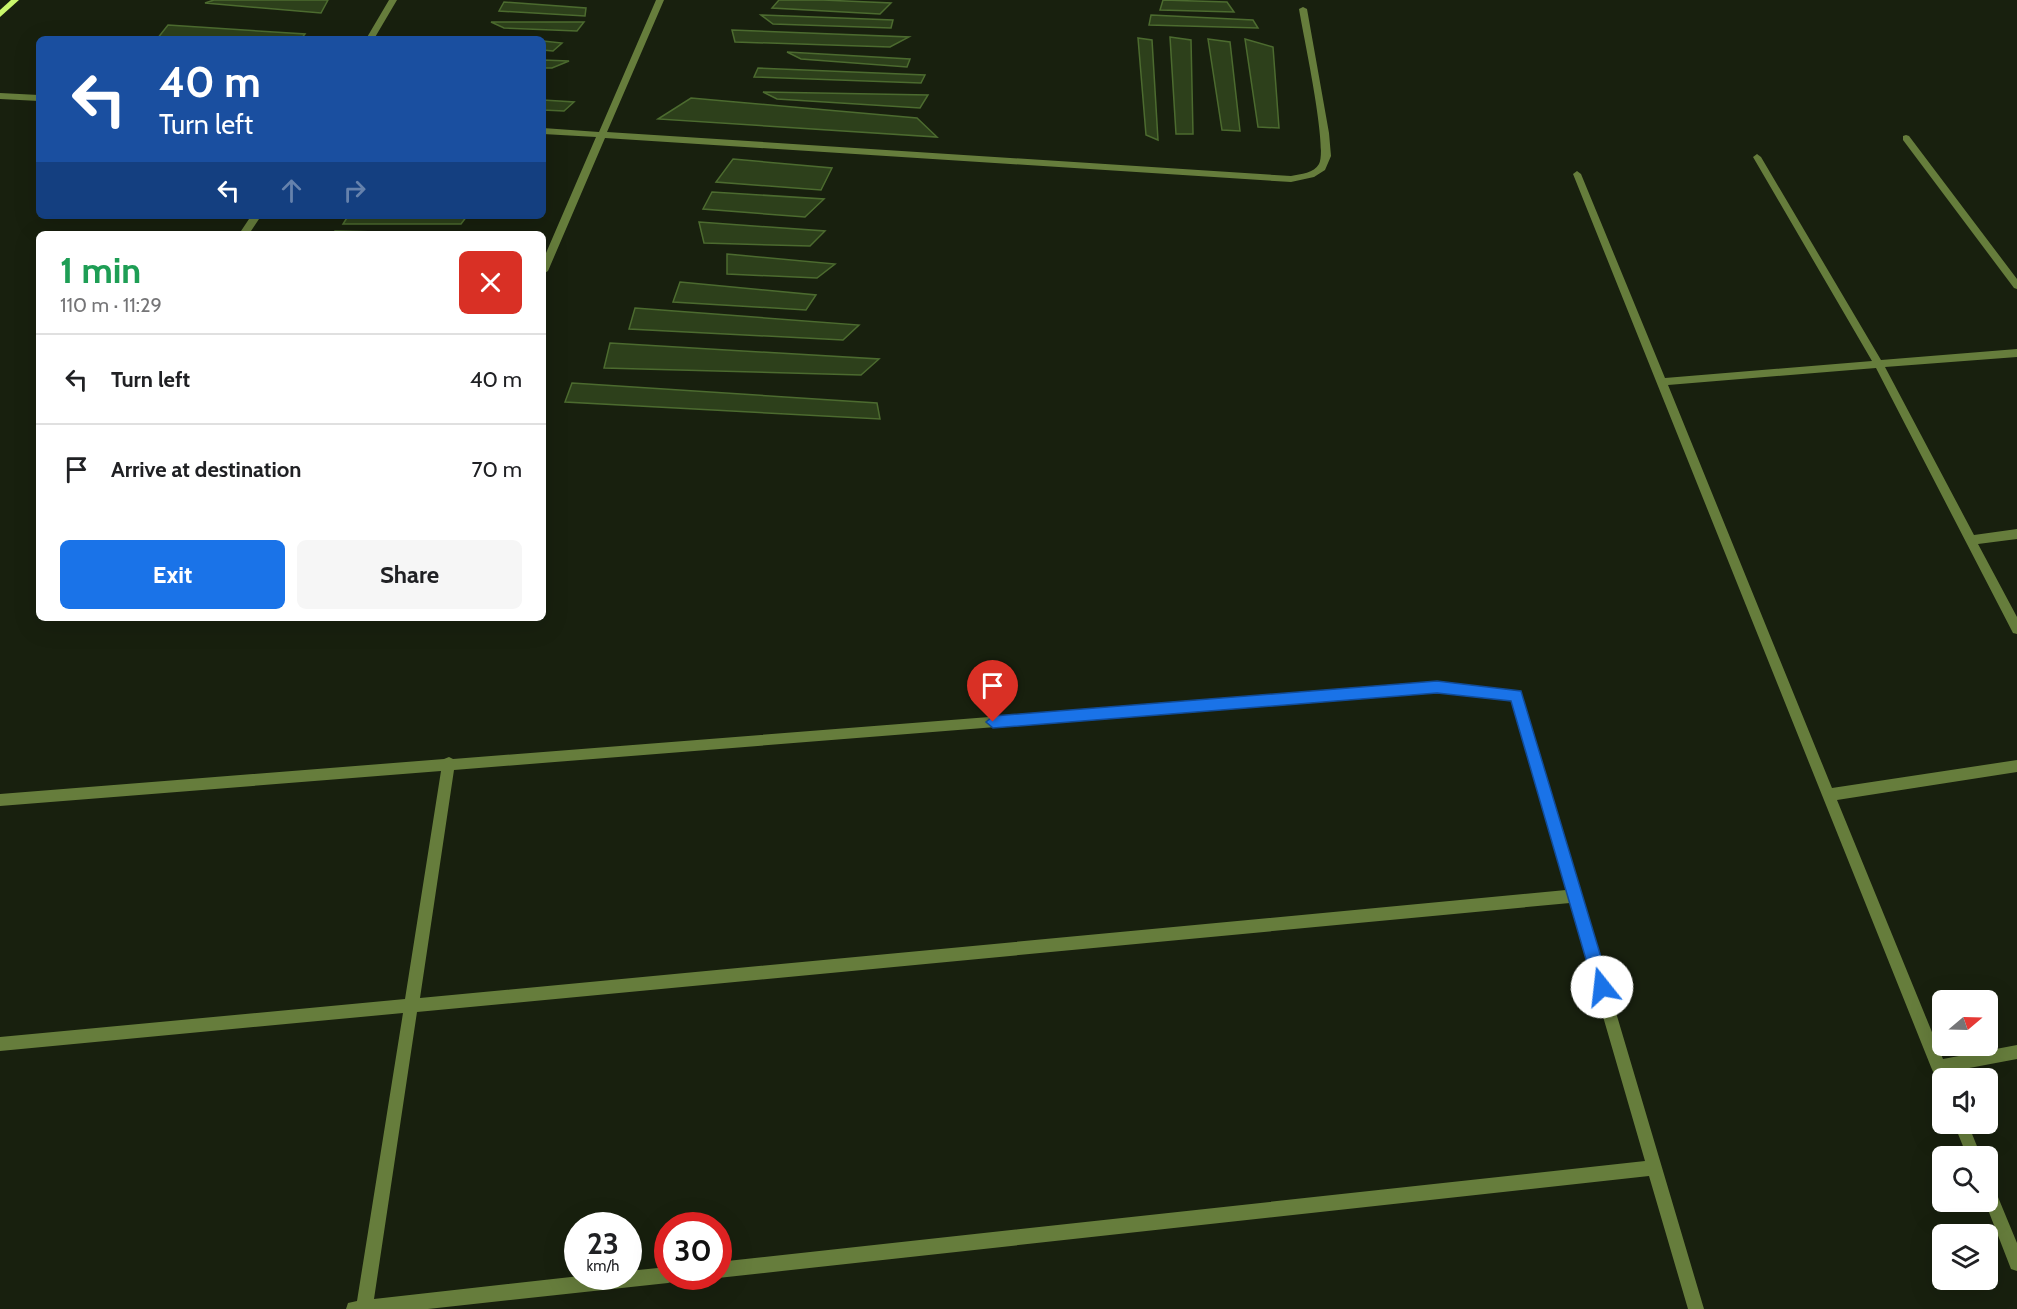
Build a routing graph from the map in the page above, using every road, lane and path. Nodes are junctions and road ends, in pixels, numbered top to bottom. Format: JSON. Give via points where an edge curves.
{"nodes":[{"id":1,"x":15,"y":0,"type":"edge"},
{"id":2,"x":393,"y":0,"type":"edge"},
{"id":3,"x":660,"y":0,"type":"edge"},
{"id":4,"x":1303,"y":9,"type":"dead end"},
{"id":5,"x":0,"y":15,"type":"edge"},
{"id":6,"x":372,"y":36,"type":"edge"},
{"id":7,"x":0,"y":96,"type":"edge"},
{"id":8,"x":36,"y":98,"type":"edge"},
{"id":9,"x":546,"y":131,"type":"edge"},
{"id":10,"x":602,"y":135,"type":"junction"},
{"id":11,"x":1905,"y":138,"type":"dead end"},
{"id":12,"x":1757,"y":157,"type":"dead end"},
{"id":13,"x":1577,"y":174,"type":"dead end"},
{"id":14,"x":546,"y":264,"type":"edge"},
{"id":15,"x":2017,"y":286,"type":"edge"},
{"id":16,"x":2017,"y":353,"type":"edge"},
{"id":17,"x":1879,"y":365,"type":"junction"},
{"id":18,"x":1661,"y":382,"type":"junction"},
{"id":19,"x":2017,"y":534,"type":"edge"},
{"id":20,"x":1970,"y":540,"type":"junction"},
{"id":21,"x":2017,"y":629,"type":"edge"},
{"id":22,"x":449,"y":763,"type":"junction"},
{"id":23,"x":2017,"y":766,"type":"edge"},
{"id":24,"x":1828,"y":795,"type":"junction"},
{"id":25,"x":0,"y":800,"type":"edge"},
{"id":26,"x":1575,"y":896,"type":"junction"},
{"id":27,"x":412,"y":1004,"type":"junction"},
{"id":28,"x":0,"y":1044,"type":"edge"},
{"id":29,"x":2017,"y":1052,"type":"edge"},
{"id":30,"x":1938,"y":1068,"type":"edge"},
{"id":31,"x":1958,"y":1068,"type":"edge"},
{"id":32,"x":1655,"y":1168,"type":"junction"},
{"id":33,"x":1997,"y":1212,"type":"edge"},
{"id":34,"x":2017,"y":1263,"type":"edge"},
{"id":35,"x":732,"y":1268,"type":"edge"},
{"id":36,"x":654,"y":1277,"type":"edge"},
{"id":37,"x":361,"y":1309,"type":"edge"},
{"id":38,"x":1696,"y":1309,"type":"edge"}],
"edges":[{"from":1,"to":5,"type":"main road"},
{"from":2,"to":6,"type":"street"},
{"from":3,"to":10,"type":"street"},
{"from":4,"to":10,"type":"street","via":[[1327,156],[1322,168],[1311,176],[1258,178]]},
{"from":7,"to":8,"type":"street"},
{"from":9,"to":10,"type":"street"},
{"from":10,"to":14,"type":"street"},
{"from":11,"to":15,"type":"street"},
{"from":12,"to":17,"type":"street"},
{"from":13,"to":18,"type":"street"},
{"from":16,"to":17,"type":"street"},
{"from":17,"to":18,"type":"street"},
{"from":17,"to":20,"type":"street"},
{"from":18,"to":24,"type":"street"},
{"from":19,"to":20,"type":"street"},
{"from":20,"to":21,"type":"street"},
{"from":22,"to":25,"type":"street"},
{"from":22,"to":26,"type":"street","via":[[1437,687],[1516,696]]},
{"from":22,"to":27,"type":"street"},
{"from":23,"to":24,"type":"street"},
{"from":24,"to":30,"type":"street"},
{"from":26,"to":27,"type":"street"},
{"from":26,"to":32,"type":"street"},
{"from":27,"to":28,"type":"street"},
{"from":27,"to":37,"type":"street"},
{"from":29,"to":31,"type":"street"},
{"from":32,"to":35,"type":"street"},
{"from":32,"to":38,"type":"street"},
{"from":33,"to":34,"type":"street"},
{"from":36,"to":37,"type":"street"}]}
